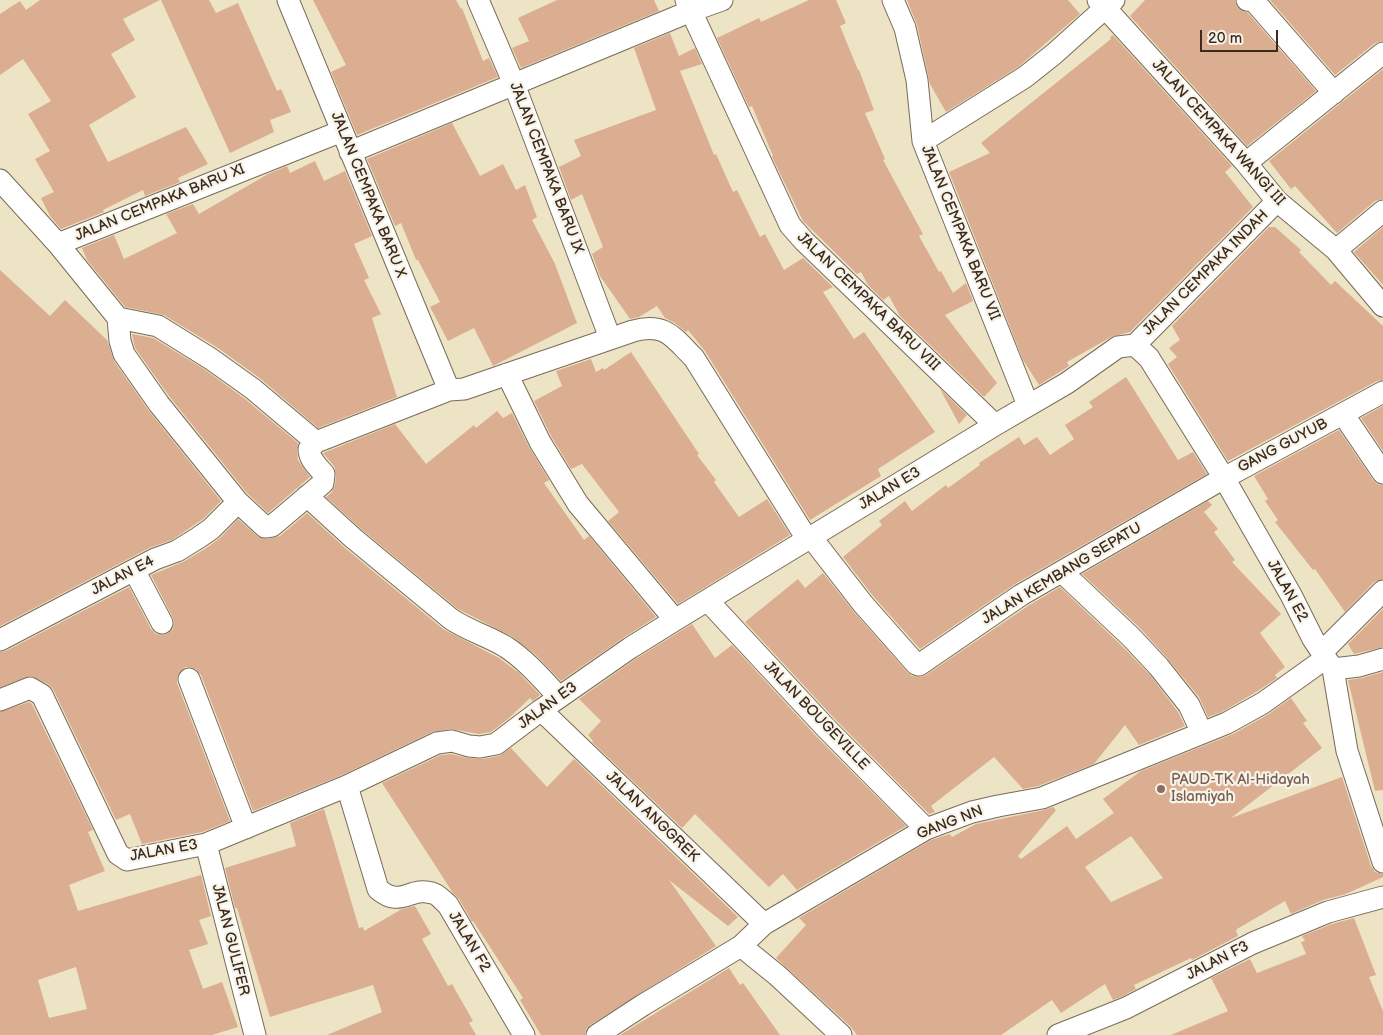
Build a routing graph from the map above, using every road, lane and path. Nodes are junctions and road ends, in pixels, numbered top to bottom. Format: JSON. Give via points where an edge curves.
{"nodes":[{"id":1,"x":288,"y":0,"type":"edge"},
{"id":2,"x":478,"y":0,"type":"edge"},
{"id":3,"x":722,"y":0,"type":"edge"},
{"id":4,"x":893,"y":0,"type":"edge"},
{"id":5,"x":1247,"y":0,"type":"edge"},
{"id":6,"x":1106,"y":3,"type":"edge"},
{"id":7,"x":689,"y":5,"type":"edge"},
{"id":8,"x":1383,"y":53,"type":"edge"},
{"id":9,"x":514,"y":84,"type":"junction"},
{"id":10,"x":1334,"y":93,"type":"junction"},
{"id":11,"x":342,"y":131,"type":"junction"},
{"id":12,"x":923,"y":141,"type":"junction"},
{"id":13,"x":350,"y":152,"type":"junction"},
{"id":14,"x":1246,"y":163,"type":"junction"},
{"id":15,"x":0,"y":180,"type":"edge"},
{"id":16,"x":1277,"y":201,"type":"junction"},
{"id":17,"x":1383,"y":211,"type":"edge"},
{"id":18,"x":58,"y":244,"type":"junction"},
{"id":19,"x":1336,"y":250,"type":"junction"},
{"id":20,"x":1383,"y":306,"type":"edge"},
{"id":21,"x":118,"y":318,"type":"junction"},
{"id":22,"x":610,"y":338,"type":"junction"},
{"id":23,"x":1135,"y":345,"type":"junction"},
{"id":24,"x":507,"y":374,"type":"junction"},
{"id":25,"x":448,"y":390,"type":"junction"},
{"id":26,"x":1383,"y":392,"type":"edge"},
{"id":27,"x":1028,"y":405,"type":"junction"},
{"id":28,"x":1343,"y":414,"type":"junction"},
{"id":29,"x":995,"y":425,"type":"junction"},
{"id":30,"x":316,"y":442,"type":"junction"},
{"id":31,"x":1383,"y":473,"type":"edge"},
{"id":32,"x":1224,"y":478,"type":"junction"},
{"id":33,"x":307,"y":496,"type":"junction"},
{"id":34,"x":238,"y":502,"type":"junction"},
{"id":35,"x":809,"y":538,"type":"junction"},
{"id":36,"x":134,"y":570,"type":"junction"},
{"id":37,"x":1062,"y":572,"type":"junction"},
{"id":38,"x":1383,"y":590,"type":"edge"},
{"id":39,"x":708,"y":601,"type":"junction"},
{"id":40,"x":675,"y":620,"type":"junction"},
{"id":41,"x":162,"y":623,"type":"dead end"},
{"id":42,"x":0,"y":640,"type":"edge"},
{"id":43,"x":1383,"y":659,"type":"edge"},
{"id":44,"x":1327,"y":660,"type":"junction"},
{"id":45,"x":189,"y":679,"type":"dead end"},
{"id":46,"x":559,"y":697,"type":"junction"},
{"id":47,"x":0,"y":700,"type":"edge"},
{"id":48,"x":541,"y":710,"type":"junction"},
{"id":49,"x":1202,"y":733,"type":"junction"},
{"id":50,"x":347,"y":786,"type":"junction"},
{"id":51,"x":246,"y":828,"type":"junction"},
{"id":52,"x":926,"y":829,"type":"junction"},
{"id":53,"x":206,"y":844,"type":"junction"},
{"id":54,"x":1383,"y":862,"type":"edge"},
{"id":55,"x":1383,"y":896,"type":"edge"},
{"id":56,"x":764,"y":924,"type":"junction"},
{"id":57,"x":741,"y":946,"type":"junction"},
{"id":58,"x":255,"y":1035,"type":"edge"},
{"id":59,"x":524,"y":1035,"type":"edge"},
{"id":60,"x":597,"y":1035,"type":"edge"},
{"id":61,"x":842,"y":1035,"type":"edge"},
{"id":62,"x":1058,"y":1035,"type":"edge"}],
"edges":[{"from":1,"to":11,"type":"street","name":"JALAN CEMPAKA BARU X"},
{"from":2,"to":9,"type":"street","name":"JALAN CEMPAKA BARU IX"},
{"from":3,"to":7,"type":"street"},
{"from":4,"to":12,"type":"street","name":"JALAN CEMPAKA BARU VII","via":[[905,28],[917,80]]},
{"from":5,"to":10,"type":"street","via":[[1254,1]]},
{"from":6,"to":12,"type":"street","via":[[1054,54],[1025,77]]},
{"from":6,"to":14,"type":"street","name":"JALAN CEMPAKA WANGI III"},
{"from":7,"to":9,"type":"street"},
{"from":7,"to":29,"type":"street","name":"JALAN CEMPAKA BARU VIII","via":[[790,225]]},
{"from":8,"to":10,"type":"street"},
{"from":9,"to":13,"type":"street"},
{"from":9,"to":22,"type":"street","name":"JALAN CEMPAKA BARU IX"},
{"from":10,"to":14,"type":"street"},
{"from":11,"to":13,"type":"street","name":"JALAN CEMPAKA BARU X"},
{"from":11,"to":18,"type":"street","name":"JALAN CEMPAKA BARU XI"},
{"from":12,"to":27,"type":"street","name":"JALAN CEMPAKA BARU VII"},
{"from":13,"to":25,"type":"street","name":"JALAN CEMPAKA BARU X"},
{"from":14,"to":16,"type":"street","name":"JALAN CEMPAKA WANGI III"},
{"from":15,"to":18,"type":"street","name":"JALAN CEMPAKA BARU XI"},
{"from":16,"to":19,"type":"street","name":"JALAN CEMPAKA WANGI III"},
{"from":16,"to":23,"type":"street","name":"JALAN CEMPAKA INDAH"},
{"from":17,"to":19,"type":"street"},
{"from":18,"to":21,"type":"street"},
{"from":19,"to":20,"type":"street","name":"JALAN CEMPAKA WANGI III"},
{"from":21,"to":30,"type":"street","via":[[158,326],[211,359],[253,389]]},
{"from":21,"to":34,"type":"street","via":[[124,354],[159,404]]},
{"from":22,"to":24,"type":"street"},
{"from":22,"to":35,"type":"street","via":[[654,327],[672,335],[694,358]]},
{"from":23,"to":27,"type":"street","name":"JALAN E3","via":[[1118,347],[1067,383]]},
{"from":23,"to":32,"type":"street","name":"JALAN E2","via":[[1149,358]]},
{"from":24,"to":25,"type":"street","via":[[464,389]]},
{"from":24,"to":40,"type":"street","via":[[540,442],[578,504]]},
{"from":25,"to":30,"type":"street"},
{"from":26,"to":28,"type":"street","name":"GANG GUYUB"},
{"from":27,"to":29,"type":"street","name":"JALAN E3"},
{"from":28,"to":31,"type":"street","name":"GANG GUYUB"},
{"from":28,"to":32,"type":"street","name":"GANG GUYUB"},
{"from":29,"to":35,"type":"street","name":"JALAN E3"},
{"from":30,"to":33,"type":"street","via":[[309,449],[310,458],[324,478],[323,483]]},
{"from":32,"to":37,"type":"street","name":"JALAN KEMBANG SEPATU"},
{"from":32,"to":44,"type":"street","name":"JALAN E2"},
{"from":33,"to":34,"type":"street","via":[[268,528]]},
{"from":33,"to":46,"type":"street","via":[[451,619],[507,647]]},
{"from":34,"to":36,"type":"street","name":"JALAN E4","via":[[198,538]]},
{"from":35,"to":37,"type":"street","name":"JALAN KEMBANG SEPATU","via":[[919,665],[1021,595]]},
{"from":35,"to":39,"type":"street","name":"JALAN E3"},
{"from":36,"to":41,"type":"street"},
{"from":36,"to":42,"type":"street","name":"JALAN E4"},
{"from":37,"to":49,"type":"street","via":[[1159,666],[1189,705]]},
{"from":38,"to":44,"type":"street","name":"GANG NN"},
{"from":39,"to":40,"type":"street","name":"JALAN E3"},
{"from":39,"to":52,"type":"street","name":"JALAN BOUGEVILLE","via":[[825,727]]},
{"from":40,"to":46,"type":"street","name":"JALAN E3"},
{"from":43,"to":44,"type":"street","via":[[1359,666]]},
{"from":44,"to":49,"type":"street","name":"GANG NN","via":[[1263,703]]},
{"from":44,"to":54,"type":"street","name":"JALAN E2","via":[[1347,751]]},
{"from":45,"to":51,"type":"street"},
{"from":46,"to":48,"type":"street","name":"JALAN E3"},
{"from":47,"to":53,"type":"street","name":"JALAN E3","via":[[30,688],[42,696],[118,854],[123,858],[127,860]]},
{"from":48,"to":50,"type":"street","name":"JALAN E3","via":[[496,744],[480,747],[452,741],[437,744]]},
{"from":48,"to":56,"type":"street","name":"JALAN ANGGREK"},
{"from":49,"to":52,"type":"street","name":"GANG NN","via":[[1042,798],[972,812]]},
{"from":50,"to":51,"type":"street","name":"JALAN E3"},
{"from":50,"to":59,"type":"street","name":"JALAN F2","via":[[378,888],[386,896],[396,898],[424,891],[434,893],[448,905]]},
{"from":51,"to":53,"type":"street","name":"JALAN E3"},
{"from":52,"to":56,"type":"street","name":"GANG NN"},
{"from":53,"to":58,"type":"street","name":"JALAN GULIFER"},
{"from":55,"to":62,"type":"street","name":"JALAN F3","via":[[1328,912],[1253,942],[1126,1008]]},
{"from":56,"to":57,"type":"street","name":"GANG NN"},
{"from":57,"to":60,"type":"street","name":"GANG NN"},
{"from":57,"to":61,"type":"street"}]}
